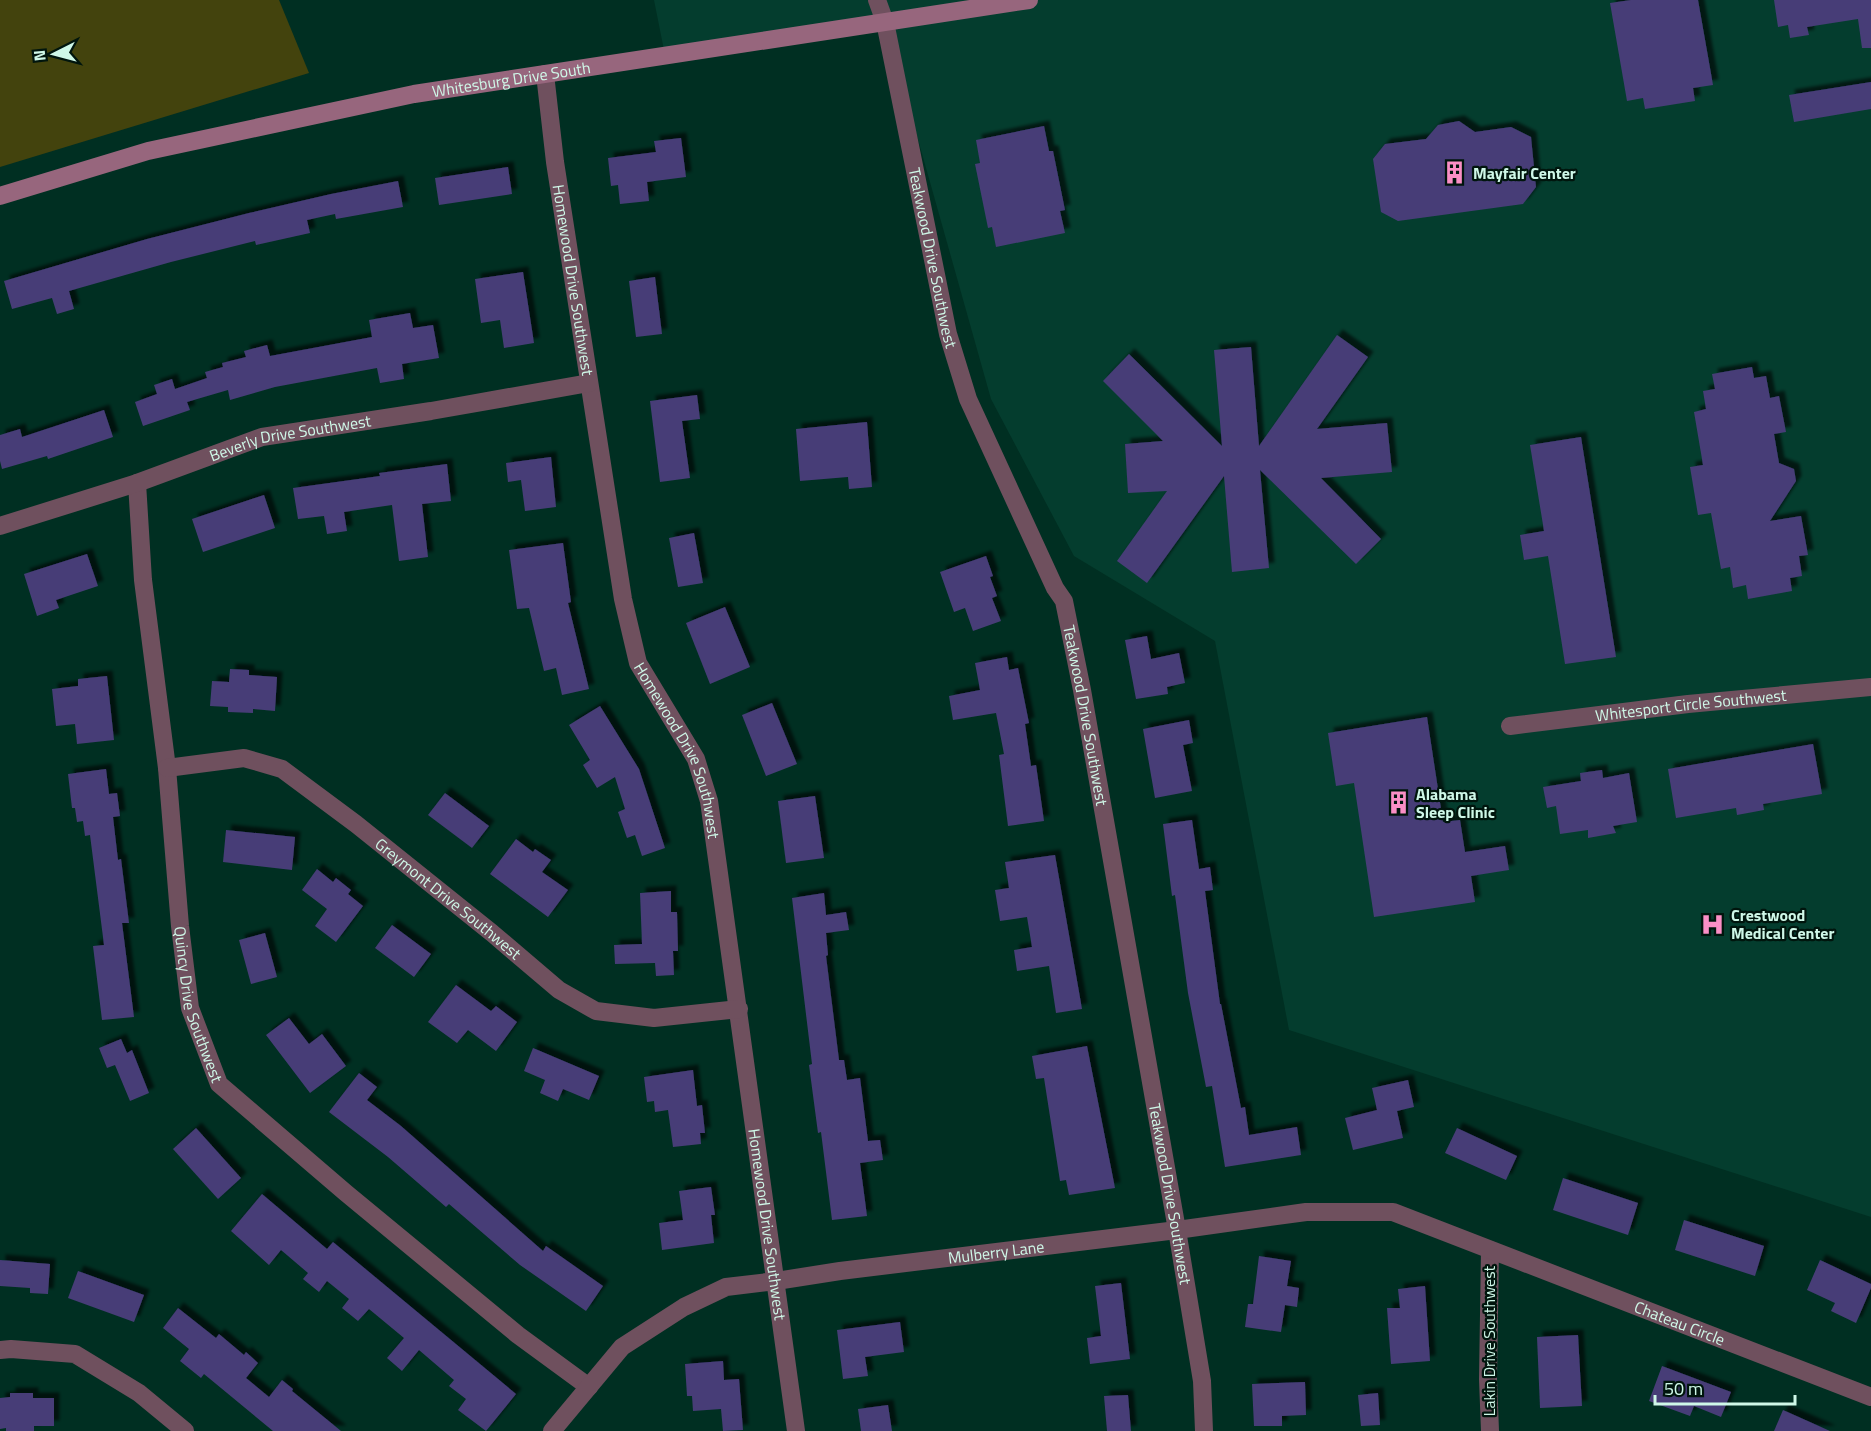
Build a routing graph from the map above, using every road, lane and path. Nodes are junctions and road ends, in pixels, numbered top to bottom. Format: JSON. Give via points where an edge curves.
{"nodes":[{"id":1,"x":877,"y":0,"type":"edge"},
{"id":2,"x":891,"y":0,"type":"edge"},
{"id":3,"x":1029,"y":0,"type":"edge"},
{"id":4,"x":885,"y":22,"type":"junction"},
{"id":5,"x":545,"y":74,"type":"junction"},
{"id":6,"x":0,"y":196,"type":"edge"},
{"id":7,"x":589,"y":384,"type":"junction"},
{"id":8,"x":137,"y":483,"type":"junction"},
{"id":9,"x":0,"y":525,"type":"edge"},
{"id":10,"x":1871,"y":687,"type":"edge"},
{"id":11,"x":1510,"y":726,"type":"dead end"},
{"id":12,"x":167,"y":768,"type":"junction"},
{"id":13,"x":739,"y":1009,"type":"junction"},
{"id":14,"x":1177,"y":1230,"type":"junction"},
{"id":15,"x":1490,"y":1250,"type":"junction"},
{"id":16,"x":777,"y":1281,"type":"junction"},
{"id":17,"x":0,"y":1350,"type":"edge"},
{"id":18,"x":589,"y":1387,"type":"junction"},
{"id":19,"x":1871,"y":1396,"type":"edge"},
{"id":20,"x":185,"y":1431,"type":"edge"},
{"id":21,"x":552,"y":1431,"type":"edge"},
{"id":22,"x":796,"y":1431,"type":"edge"},
{"id":23,"x":1204,"y":1431,"type":"edge"},
{"id":24,"x":1490,"y":1431,"type":"edge"}],
"edges":[{"from":1,"to":4,"type":"street","name":"Teakwood Drive Southwest"},
{"from":2,"to":4,"type":"street"},
{"from":3,"to":4,"type":"main road","name":"Whitesburg Drive South"},
{"from":4,"to":5,"type":"main road","name":"Whitesburg Drive South"},
{"from":4,"to":14,"type":"street","name":"Teakwood Drive Southwest","via":[[948,334],[968,399],[1064,601]]},
{"from":5,"to":6,"type":"main road","name":"Whitesburg Drive South","via":[[414,94],[221,134],[148,151]]},
{"from":5,"to":7,"type":"street","name":"Homewood Drive Southwest"},
{"from":7,"to":8,"type":"street","name":"Beverly Drive Southwest","via":[[262,436]]},
{"from":7,"to":13,"type":"street","name":"Homewood Drive Southwest","via":[[622,599],[638,663],[696,759],[710,801]]},
{"from":8,"to":9,"type":"street","name":"Beverly Drive Southwest"},
{"from":8,"to":12,"type":"street","name":"Quincy Drive Southwest","via":[[143,580]]},
{"from":10,"to":11,"type":"street","name":"Whitesport Circle Southwest"},
{"from":12,"to":13,"type":"street","name":"Greymont Drive Southwest","via":[[244,758],[282,769],[366,831],[559,990],[596,1011],[654,1018]]},
{"from":12,"to":18,"type":"street","name":"Quincy Drive Southwest","via":[[190,1008],[219,1084],[500,1320]]},
{"from":13,"to":16,"type":"street","name":"Homewood Drive Southwest"},
{"from":14,"to":15,"type":"street","name":"Mulberry Lane","via":[[1306,1212],[1393,1212]]},
{"from":14,"to":16,"type":"street","name":"Mulberry Lane"},
{"from":14,"to":23,"type":"street","name":"Teakwood Drive Southwest","via":[[1202,1381]]},
{"from":15,"to":19,"type":"street","name":"Chateau Circle"},
{"from":15,"to":24,"type":"street","name":"Lakin Drive Southwest"},
{"from":16,"to":18,"type":"street","name":"Mulberry Lane","via":[[726,1287],[684,1307],[622,1347]]},
{"from":16,"to":22,"type":"street","name":"Homewood Drive Southwest"},
{"from":17,"to":20,"type":"street","via":[[75,1354],[139,1393]]},
{"from":18,"to":21,"type":"street","name":"Mulberry Lane"}]}
